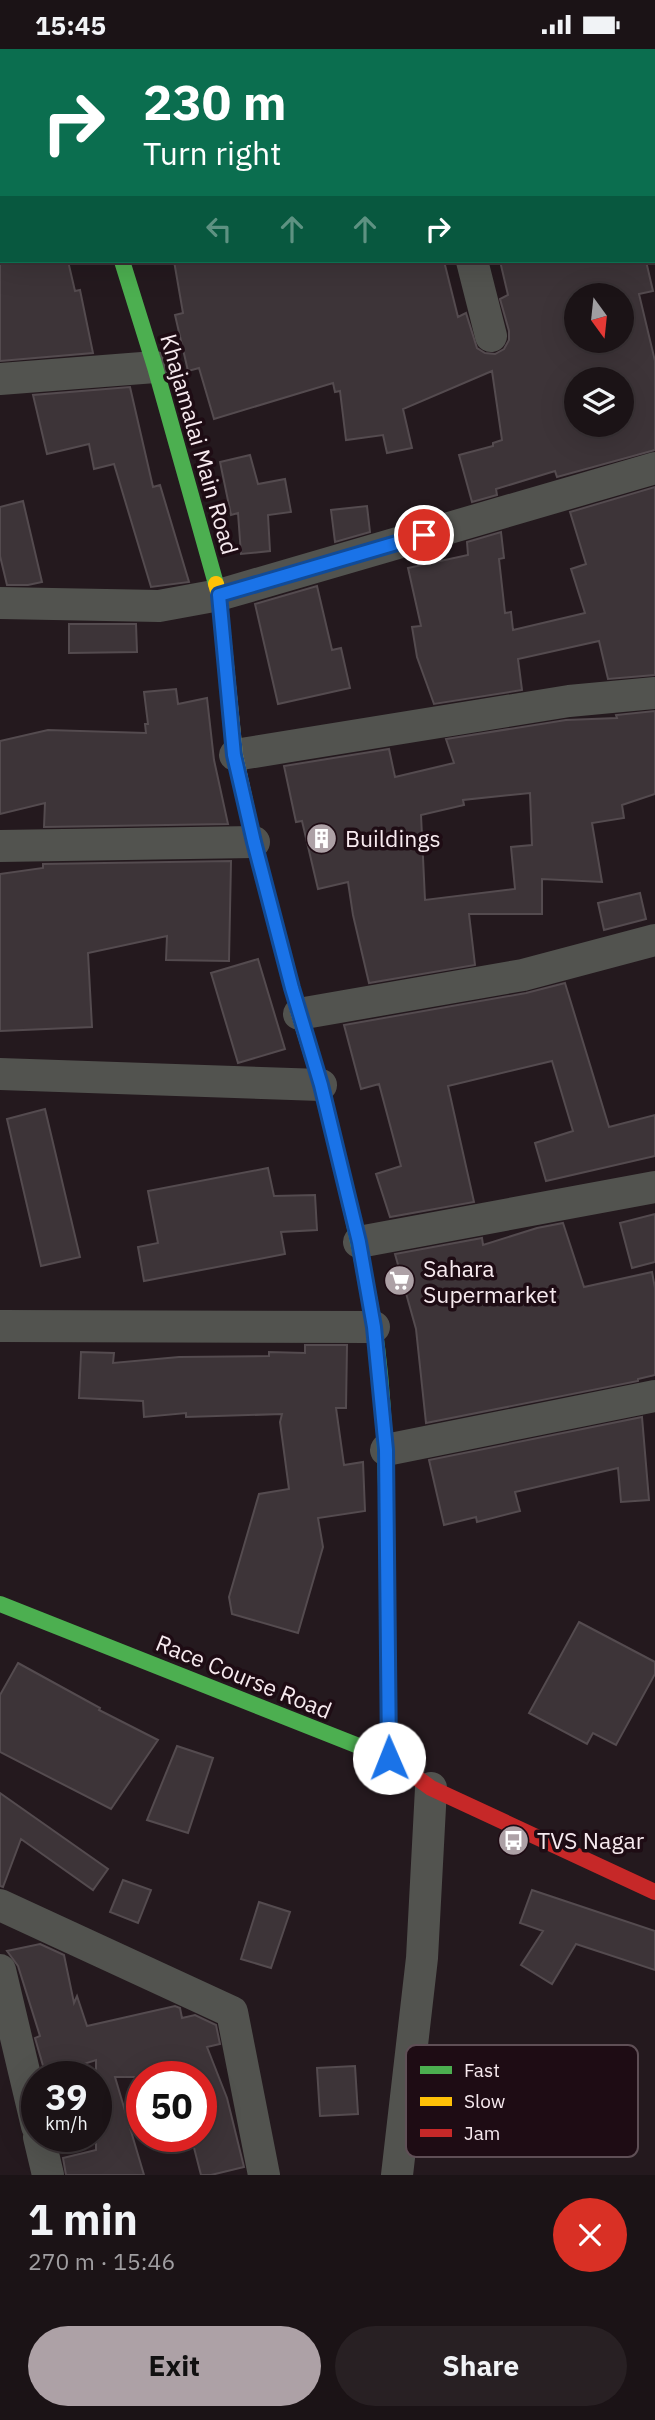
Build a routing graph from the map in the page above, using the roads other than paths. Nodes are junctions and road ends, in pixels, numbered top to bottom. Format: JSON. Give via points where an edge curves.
{"nodes":[{"id":1,"x":123,"y":263,"type":"edge"},
{"id":2,"x":473,"y":263,"type":"edge"},
{"id":3,"x":491,"y":336,"type":"dead end"},
{"id":4,"x":155,"y":366,"type":"junction"},
{"id":5,"x":0,"y":379,"type":"edge"},
{"id":6,"x":655,"y":468,"type":"edge"},
{"id":7,"x":219,"y":595,"type":"junction"},
{"id":8,"x":0,"y":603,"type":"edge"},
{"id":9,"x":655,"y":692,"type":"edge"},
{"id":10,"x":234,"y":755,"type":"junction"},
{"id":11,"x":254,"y":842,"type":"junction"},
{"id":12,"x":0,"y":846,"type":"edge"},
{"id":13,"x":655,"y":940,"type":"edge"},
{"id":14,"x":299,"y":1014,"type":"junction"},
{"id":15,"x":0,"y":1074,"type":"edge"},
{"id":16,"x":321,"y":1085,"type":"junction"},
{"id":17,"x":655,"y":1187,"type":"edge"},
{"id":18,"x":359,"y":1242,"type":"junction"},
{"id":19,"x":0,"y":1326,"type":"edge"},
{"id":20,"x":374,"y":1327,"type":"junction"},
{"id":21,"x":655,"y":1396,"type":"edge"},
{"id":22,"x":386,"y":1450,"type":"junction"},
{"id":23,"x":0,"y":1604,"type":"edge"},
{"id":24,"x":389,"y":1758,"type":"junction"},
{"id":25,"x":431,"y":1789,"type":"junction"},
{"id":26,"x":652,"y":1882,"type":"edge"},
{"id":27,"x":0,"y":1905,"type":"edge"},
{"id":28,"x":0,"y":1970,"type":"edge"},
{"id":29,"x":412,"y":2045,"type":"edge"},
{"id":30,"x":22,"y":2061,"type":"edge"},
{"id":31,"x":406,"y":2097,"type":"edge"},
{"id":32,"x":43,"y":2152,"type":"edge"},
{"id":33,"x":48,"y":2175,"type":"edge"},
{"id":34,"x":264,"y":2175,"type":"edge"},
{"id":35,"x":397,"y":2175,"type":"edge"}],
"edges":[{"from":1,"to":4,"type":"main road","name":"Khajamalai Main Road"},
{"from":2,"to":3,"type":"street"},
{"from":4,"to":5,"type":"street"},
{"from":4,"to":7,"type":"main road","name":"Khajamalai Main Road"},
{"from":6,"to":7,"type":"street"},
{"from":7,"to":8,"type":"street","via":[[159,606]]},
{"from":7,"to":10,"type":"main road","name":"Khajamalai Main Road"},
{"from":9,"to":10,"type":"street","via":[[569,701]]},
{"from":10,"to":11,"type":"main road","name":"Khajamalai Main Road"},
{"from":11,"to":12,"type":"street"},
{"from":11,"to":14,"type":"main road","name":"Khajamalai Main Road"},
{"from":13,"to":14,"type":"street","via":[[523,975]]},
{"from":14,"to":16,"type":"main road","name":"Khajamalai Main Road"},
{"from":15,"to":16,"type":"street"},
{"from":16,"to":18,"type":"main road","name":"Khajamalai Main Road"},
{"from":17,"to":18,"type":"street"},
{"from":18,"to":20,"type":"main road","name":"Khajamalai Main Road"},
{"from":19,"to":20,"type":"street"},
{"from":20,"to":22,"type":"main road","name":"Khajamalai Main Road"},
{"from":21,"to":22,"type":"street"},
{"from":22,"to":24,"type":"main road","name":"Khajamalai Main Road"},
{"from":23,"to":24,"type":"main road","name":"Race Course Road"},
{"from":24,"to":25,"type":"main road","name":"Race Course Road"},
{"from":25,"to":26,"type":"main road","name":"Race Course Road"},
{"from":25,"to":29,"type":"street","via":[[422,1958]]},
{"from":27,"to":34,"type":"street","via":[[232,2012]]},
{"from":28,"to":30,"type":"street"},
{"from":31,"to":35,"type":"street"},
{"from":32,"to":33,"type":"street"}]}
